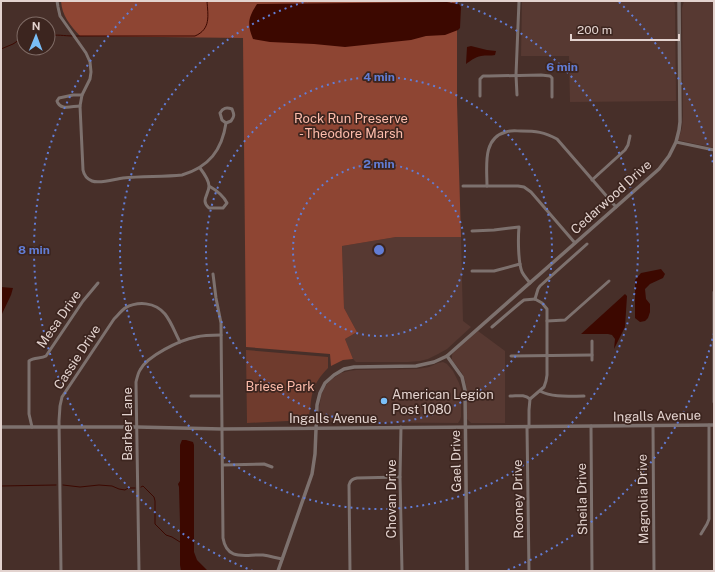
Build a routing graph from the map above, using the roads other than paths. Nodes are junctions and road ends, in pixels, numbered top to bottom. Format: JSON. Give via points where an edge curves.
{"nodes":[{"id":1,"x":57,"y":1,"type":"edge"},
{"id":2,"x":519,"y":1,"type":"edge"},
{"id":3,"x":678,"y":1,"type":"edge"},
{"id":4,"x":516,"y":76,"type":"junction"},
{"id":5,"x":82,"y":95,"type":"junction"},
{"id":6,"x":517,"y":95,"type":"dead end"},
{"id":7,"x":480,"y":96,"type":"dead end"},
{"id":8,"x":552,"y":97,"type":"dead end"},
{"id":9,"x":80,"y":106,"type":"junction"},
{"id":10,"x":226,"y":122,"type":"junction"},
{"id":11,"x":630,"y":136,"type":"dead end"},
{"id":12,"x":676,"y":142,"type":"junction"},
{"id":13,"x":714,"y":150,"type":"edge"},
{"id":14,"x":200,"y":168,"type":"junction"},
{"id":15,"x":592,"y":180,"type":"junction"},
{"id":16,"x":209,"y":186,"type":"junction"},
{"id":17,"x":463,"y":186,"type":"dead end"},
{"id":18,"x":487,"y":186,"type":"junction"},
{"id":19,"x":616,"y":207,"type":"junction"},
{"id":20,"x":472,"y":231,"type":"dead end"},
{"id":21,"x":575,"y":243,"type":"junction"},
{"id":22,"x":587,"y":244,"type":"dead end"},
{"id":23,"x":520,"y":264,"type":"junction"},
{"id":24,"x":472,"y":271,"type":"dead end"},
{"id":25,"x":212,"y":274,"type":"dead end"},
{"id":26,"x":609,"y":281,"type":"dead end"},
{"id":27,"x":530,"y":283,"type":"junction"},
{"id":28,"x":98,"y":284,"type":"dead end"},
{"id":29,"x":714,"y":292,"type":"edge"},
{"id":30,"x":535,"y":299,"type":"junction"},
{"id":31,"x":547,"y":321,"type":"junction"},
{"id":32,"x":714,"y":323,"type":"edge"},
{"id":33,"x":492,"y":328,"type":"dead end"},
{"id":34,"x":221,"y":335,"type":"junction"},
{"id":35,"x":592,"y":341,"type":"dead end"},
{"id":36,"x":180,"y":342,"type":"junction"},
{"id":37,"x":592,"y":355,"type":"junction"},
{"id":38,"x":447,"y":356,"type":"junction"},
{"id":39,"x":511,"y":356,"type":"dead end"},
{"id":40,"x":547,"y":356,"type":"junction"},
{"id":41,"x":592,"y":360,"type":"dead end"},
{"id":42,"x":540,"y":391,"type":"junction"},
{"id":43,"x":191,"y":396,"type":"dead end"},
{"id":44,"x":221,"y":396,"type":"junction"},
{"id":45,"x":510,"y":396,"type":"dead end"},
{"id":46,"x":584,"y":396,"type":"dead end"},
{"id":47,"x":530,"y":399,"type":"junction"},
{"id":48,"x":714,"y":402,"type":"edge"},
{"id":49,"x":709,"y":425,"type":"junction"},
{"id":50,"x":714,"y":425,"type":"edge"},
{"id":51,"x":591,"y":426,"type":"junction"},
{"id":52,"x":653,"y":426,"type":"junction"},
{"id":53,"x":1,"y":427,"type":"edge"},
{"id":54,"x":60,"y":427,"type":"junction"},
{"id":55,"x":137,"y":427,"type":"junction"},
{"id":56,"x":401,"y":427,"type":"junction"},
{"id":57,"x":465,"y":427,"type":"junction"},
{"id":58,"x":528,"y":427,"type":"junction"},
{"id":59,"x":32,"y":428,"type":"junction"},
{"id":60,"x":222,"y":428,"type":"junction"},
{"id":61,"x":315,"y":428,"type":"junction"},
{"id":62,"x":223,"y":465,"type":"junction"},
{"id":63,"x":272,"y":467,"type":"dead end"},
{"id":64,"x":400,"y":478,"type":"junction"},
{"id":65,"x":701,"y":534,"type":"dead end"},
{"id":66,"x":282,"y":559,"type":"junction"},
{"id":67,"x":61,"y":571,"type":"edge"},
{"id":68,"x":139,"y":571,"type":"edge"},
{"id":69,"x":278,"y":571,"type":"edge"},
{"id":70,"x":350,"y":571,"type":"edge"},
{"id":71,"x":402,"y":571,"type":"edge"},
{"id":72,"x":468,"y":571,"type":"edge"},
{"id":73,"x":530,"y":571,"type":"edge"},
{"id":74,"x":592,"y":571,"type":"edge"},
{"id":75,"x":654,"y":571,"type":"edge"}],
"edges":[{"from":1,"to":5,"type":"street","via":[[60,16],[90,62],[90,79]]},
{"from":2,"to":4,"type":"street"},
{"from":3,"to":12,"type":"street","name":"Cedarwood Drive","via":[[680,122]]},
{"from":4,"to":6,"type":"street"},
{"from":4,"to":7,"type":"street","via":[[483,76],[480,79]]},
{"from":4,"to":8,"type":"street","via":[[550,76]]},
{"from":5,"to":9,"type":"street"},
{"from":5,"to":9,"type":"street","via":[[60,98],[58,101],[58,105],[62,107]]},
{"from":9,"to":14,"type":"street","via":[[83,170],[87,179],[98,182],[182,175]]},
{"from":10,"to":10,"type":"street","via":[[231,121],[234,113],[227,107],[220,113],[220,117]]},
{"from":10,"to":14,"type":"street","via":[[217,152]]},
{"from":11,"to":15,"type":"street","via":[[625,150]]},
{"from":12,"to":13,"type":"street"},
{"from":12,"to":19,"type":"street","name":"Cedarwood Drive","via":[[659,169]]},
{"from":14,"to":16,"type":"street"},
{"from":15,"to":18,"type":"street","via":[[557,139],[537,131],[507,131],[497,136],[489,147]]},
{"from":15,"to":19,"type":"street"},
{"from":16,"to":16,"type":"street","via":[[206,204],[209,208],[223,208],[225,199]]},
{"from":17,"to":18,"type":"street"},
{"from":18,"to":21,"type":"street","via":[[524,187]]},
{"from":19,"to":21,"type":"street","name":"Cedarwood Drive"},
{"from":20,"to":23,"type":"street","via":[[519,227]]},
{"from":21,"to":27,"type":"street","name":"Cedarwood Drive"},
{"from":22,"to":30,"type":"street","via":[[540,286]]},
{"from":23,"to":24,"type":"street","via":[[494,271]]},
{"from":23,"to":27,"type":"street","via":[[523,274]]},
{"from":25,"to":34,"type":"street"},
{"from":26,"to":31,"type":"street","via":[[565,320]]},
{"from":27,"to":38,"type":"street","name":"Cedarwood Drive"},
{"from":28,"to":59,"type":"street","name":"Mesa Drive","via":[[83,301],[46,356],[29,361],[28,404]]},
{"from":29,"to":32,"type":"street"},
{"from":30,"to":31,"type":"street","via":[[546,309]]},
{"from":30,"to":33,"type":"street","via":[[524,300]]},
{"from":31,"to":40,"type":"street"},
{"from":32,"to":48,"type":"street"},
{"from":34,"to":36,"type":"street","name":"Barber Lane","via":[[204,335]]},
{"from":34,"to":44,"type":"street"},
{"from":35,"to":37,"type":"street"},
{"from":36,"to":54,"type":"street","name":"Cassie Drive","via":[[169,320],[157,308],[134,304],[124,309],[114,319],[62,397]]},
{"from":36,"to":55,"type":"street","name":"Barber Lane","via":[[146,361],[139,370],[136,382]]},
{"from":37,"to":40,"type":"street"},
{"from":37,"to":41,"type":"street"},
{"from":38,"to":57,"type":"street","name":"Gael Drive","via":[[462,377],[465,390]]},
{"from":38,"to":61,"type":"street","via":[[416,366],[344,369],[325,383],[320,393]]},
{"from":39,"to":40,"type":"street"},
{"from":40,"to":42,"type":"street","via":[[546,381]]},
{"from":42,"to":46,"type":"street","via":[[552,395]]},
{"from":42,"to":47,"type":"street"},
{"from":43,"to":44,"type":"street"},
{"from":44,"to":60,"type":"street"},
{"from":45,"to":47,"type":"street"},
{"from":47,"to":58,"type":"street","name":"Rooney Drive"},
{"from":49,"to":50,"type":"street","name":"Ingalls Avenue"},
{"from":49,"to":52,"type":"street","name":"Ingalls Avenue"},
{"from":49,"to":65,"type":"street","via":[[709,519]]},
{"from":51,"to":52,"type":"street","name":"Ingalls Avenue"},
{"from":51,"to":58,"type":"street","name":"Ingalls Avenue"},
{"from":51,"to":74,"type":"street","name":"Sheila Drive"},
{"from":52,"to":75,"type":"street","name":"Magnolia Drive"},
{"from":53,"to":59,"type":"street","name":"Ingalls Avenue"},
{"from":54,"to":55,"type":"street","name":"Ingalls Avenue"},
{"from":54,"to":59,"type":"street","name":"Ingalls Avenue"},
{"from":54,"to":67,"type":"street","name":"Cassie Drive"},
{"from":55,"to":60,"type":"street","name":"Ingalls Avenue"},
{"from":55,"to":68,"type":"street","name":"Barber Lane"},
{"from":56,"to":57,"type":"street","name":"Ingalls Avenue"},
{"from":56,"to":61,"type":"street","name":"Ingalls Avenue"},
{"from":56,"to":64,"type":"street","name":"Chovan Drive"},
{"from":57,"to":58,"type":"street","name":"Ingalls Avenue"},
{"from":57,"to":72,"type":"street","name":"Gael Drive"},
{"from":58,"to":73,"type":"street","name":"Rooney Drive"},
{"from":60,"to":61,"type":"street","name":"Ingalls Avenue"},
{"from":60,"to":62,"type":"street"},
{"from":61,"to":66,"type":"street","via":[[312,474]]},
{"from":62,"to":63,"type":"street","via":[[264,464]]},
{"from":62,"to":66,"type":"street","via":[[224,545],[230,552],[239,556],[262,555]]},
{"from":64,"to":70,"type":"street","via":[[357,478],[349,482]]},
{"from":64,"to":71,"type":"street","name":"Chovan Drive"},
{"from":66,"to":69,"type":"street"}]}
